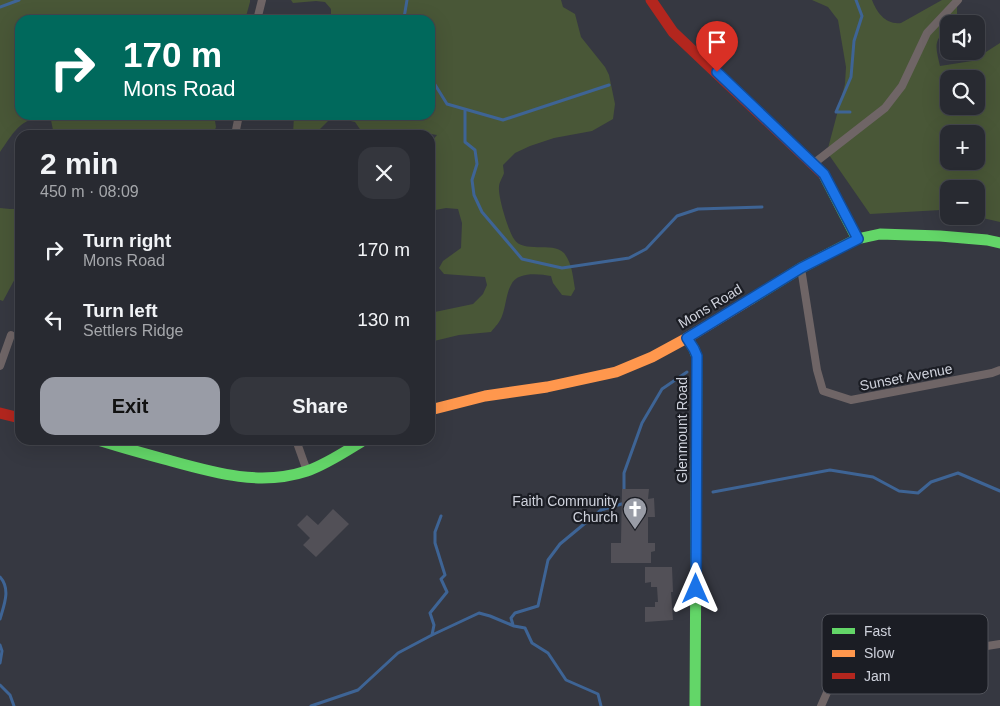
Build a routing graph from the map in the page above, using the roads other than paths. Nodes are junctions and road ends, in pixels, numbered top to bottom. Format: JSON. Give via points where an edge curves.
{"nodes":[{"id":1,"x":262,"y":0,"type":"edge"},
{"id":2,"x":651,"y":0,"type":"edge"},
{"id":3,"x":958,"y":0,"type":"edge"},
{"id":4,"x":258,"y":15,"type":"edge"},
{"id":5,"x":814,"y":164,"type":"junction"},
{"id":6,"x":858,"y":239,"type":"junction"},
{"id":7,"x":1000,"y":243,"type":"edge"},
{"id":8,"x":801,"y":268,"type":"junction"},
{"id":9,"x":11,"y":335,"type":"dead end"},
{"id":10,"x":687,"y":338,"type":"junction"},
{"id":11,"x":0,"y":366,"type":"edge"},
{"id":12,"x":1000,"y":370,"type":"edge"},
{"id":13,"x":435,"y":409,"type":"edge"},
{"id":14,"x":0,"y":413,"type":"edge"},
{"id":15,"x":15,"y":417,"type":"edge"},
{"id":16,"x":115,"y":445,"type":"edge"},
{"id":17,"x":298,"y":445,"type":"edge"},
{"id":18,"x":356,"y":445,"type":"edge"},
{"id":19,"x":307,"y":471,"type":"junction"},
{"id":20,"x":826,"y":694,"type":"edge"},
{"id":21,"x":695,"y":706,"type":"edge"},
{"id":22,"x":821,"y":706,"type":"edge"}],
"edges":[{"from":1,"to":4,"type":"street"},
{"from":2,"to":5,"type":"main road","via":[[673,32]]},
{"from":3,"to":5,"type":"street","via":[[926,33],[902,86],[886,108]]},
{"from":5,"to":6,"type":"main road","via":[[824,174]]},
{"from":6,"to":7,"type":"main road","name":"Mons Road","via":[[880,234]]},
{"from":6,"to":8,"type":"main road","name":"Mons Road"},
{"from":8,"to":10,"type":"main road","name":"Mons Road"},
{"from":8,"to":12,"type":"street","name":"Sunset Avenue","via":[[823,391],[851,400]]},
{"from":9,"to":11,"type":"street"},
{"from":10,"to":13,"type":"main road","name":"Mons Road","via":[[616,372],[485,396]]},
{"from":10,"to":21,"type":"main road","name":"Glenmount Road","via":[[697,356]]},
{"from":14,"to":15,"type":"main road"},
{"from":16,"to":19,"type":"main road","via":[[236,477],[284,476]]},
{"from":17,"to":19,"type":"street"},
{"from":18,"to":19,"type":"main road"},
{"from":20,"to":22,"type":"street"}]}
